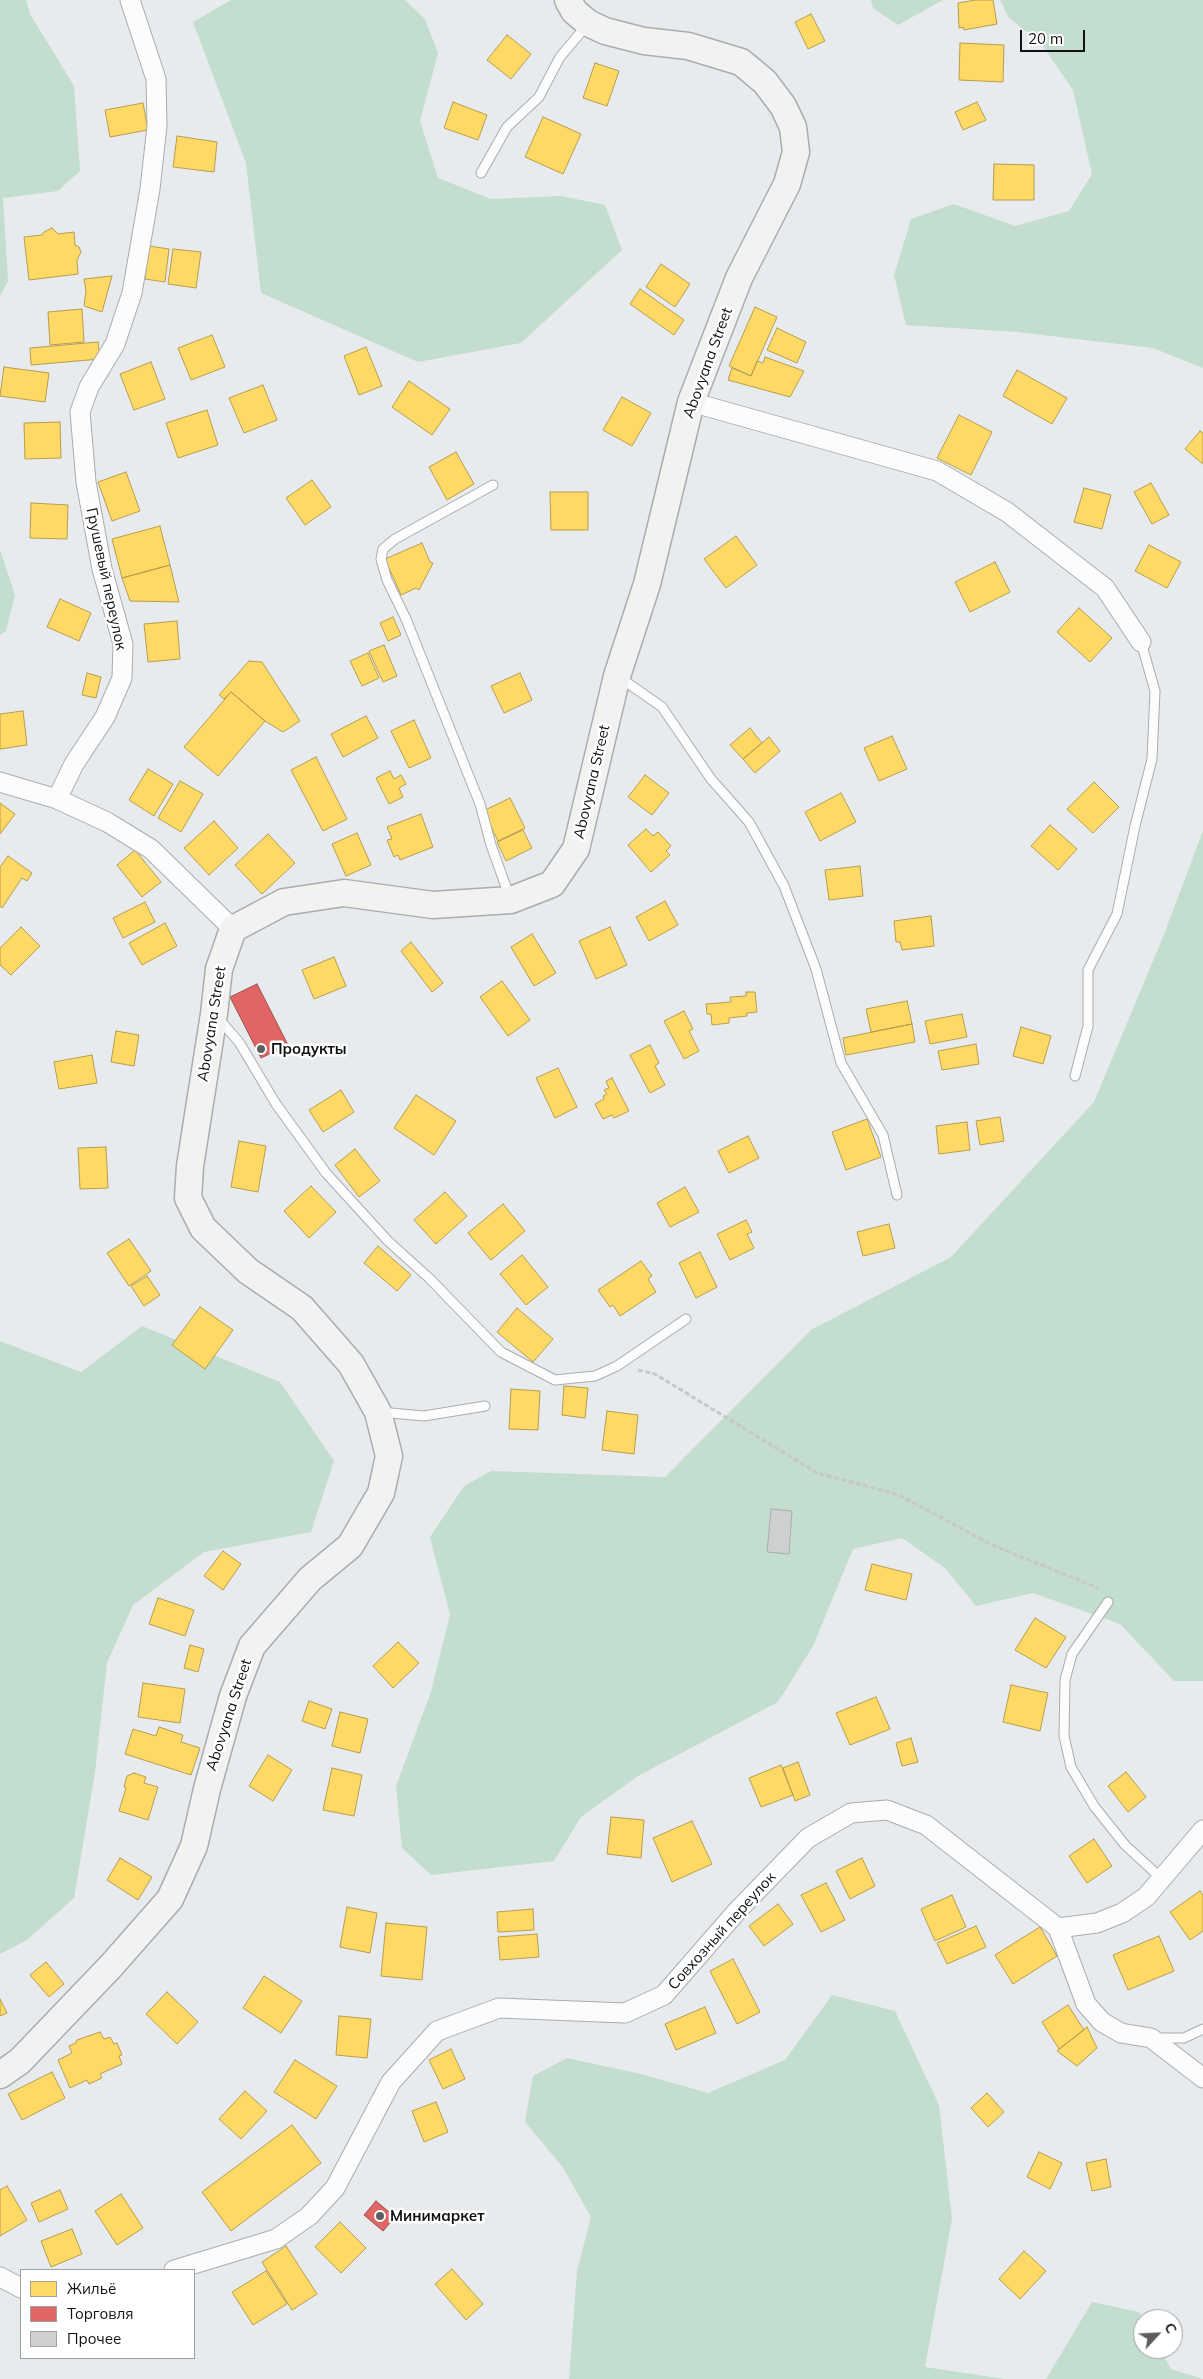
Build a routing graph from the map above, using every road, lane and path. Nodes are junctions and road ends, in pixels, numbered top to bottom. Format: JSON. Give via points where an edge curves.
{"nodes":[{"id":1,"x":130,"y":0,"type":"edge"},
{"id":2,"x":568,"y":0,"type":"edge"},
{"id":3,"x":588,"y":23,"type":"junction"},
{"id":4,"x":481,"y":173,"type":"dead end"},
{"id":5,"x":691,"y":402,"type":"junction"},
{"id":6,"x":493,"y":485,"type":"dead end"},
{"id":7,"x":1141,"y":642,"type":"joint"},
{"id":8,"x":617,"y":676,"type":"junction"},
{"id":9,"x":0,"y":782,"type":"edge"},
{"id":10,"x":57,"y":799,"type":"junction"},
{"id":11,"x":511,"y":900,"type":"junction"},
{"id":12,"x":233,"y":929,"type":"junction"},
{"id":13,"x":214,"y":1014,"type":"junction"},
{"id":14,"x":1075,"y":1076,"type":"dead end"},
{"id":15,"x":897,"y":1195,"type":"dead end"},
{"id":16,"x":686,"y":1319,"type":"dead end"},
{"id":17,"x":617,"y":1366,"type":"junction"},
{"id":18,"x":485,"y":1406,"type":"dead end"},
{"id":19,"x":378,"y":1412,"type":"junction"},
{"id":20,"x":1108,"y":1602,"type":"joint"},
{"id":21,"x":1203,"y":1830,"type":"edge"},
{"id":22,"x":1163,"y":1879,"type":"junction"},
{"id":23,"x":1058,"y":1928,"type":"junction"},
{"id":24,"x":1203,"y":2029,"type":"edge"},
{"id":25,"x":1151,"y":2038,"type":"junction"},
{"id":26,"x":0,"y":2074,"type":"edge"},
{"id":27,"x":1203,"y":2078,"type":"edge"},
{"id":28,"x":177,"y":2269,"type":"edge"},
{"id":29,"x":0,"y":2277,"type":"edge"},
{"id":30,"x":20,"y":2287,"type":"edge"}],
"edges":[{"from":1,"to":10,"type":"street","name":"Грушевый переулок","via":[[156,79],[157,126],[150,189],[132,293],[114,344],[89,387],[80,412],[86,482],[102,569],[123,644],[122,678],[105,717],[74,764]]},
{"from":2,"to":3,"type":"street","name":"Abovyana Street","via":[[574,11]]},
{"from":3,"to":4,"type":"lane","via":[[560,57],[539,97],[507,126]]},
{"from":3,"to":5,"type":"street","name":"Abovyana Street","via":[[605,31],[644,41],[688,46],[740,62],[765,82],[783,106],[793,128],[796,152],[787,184],[739,278]]},
{"from":5,"to":7,"type":"street","via":[[937,471],[1007,512],[1104,588]]},
{"from":5,"to":8,"type":"street","name":"Abovyana Street","via":[[647,584]]},
{"from":6,"to":11,"type":"lane","via":[[395,539],[383,549],[381,560],[470,778]]},
{"from":7,"to":14,"type":"lane","via":[[1155,691],[1152,759],[1117,914],[1088,970],[1088,1026]]},
{"from":8,"to":11,"type":"street","name":"Abovyana Street","via":[[576,849],[552,884]]},
{"from":8,"to":15,"type":"lane","via":[[662,707],[711,778],[749,822],[780,878],[816,969],[842,1063],[883,1135]]},
{"from":9,"to":10,"type":"street"},
{"from":10,"to":12,"type":"street","via":[[106,822],[151,849]]},
{"from":11,"to":12,"type":"street","name":"Abovyana Street","via":[[433,905],[344,893],[284,902]]},
{"from":12,"to":13,"type":"street","name":"Abovyana Street","via":[[219,969]]},
{"from":13,"to":17,"type":"lane","via":[[239,1042],[276,1104],[326,1173],[388,1241],[501,1352],[555,1380],[595,1376]]},
{"from":13,"to":19,"type":"street","name":"Abovyana Street","via":[[188,1198],[203,1228],[248,1271],[302,1308],[351,1364]]},
{"from":16,"to":17,"type":"lane"},
{"from":17,"to":20,"type":"path","via":[[655,1374],[817,1473],[899,1495],[992,1545],[1096,1587]]},
{"from":18,"to":19,"type":"lane","via":[[424,1416]]},
{"from":19,"to":26,"type":"street","name":"Abovyana Street","via":[[389,1456],[382,1493],[350,1546],[310,1579],[252,1646],[232,1696],[194,1846],[170,1899],[20,2061]]},
{"from":20,"to":22,"type":"lane","via":[[1072,1654],[1064,1680],[1064,1736],[1072,1767],[1094,1806],[1125,1845]]},
{"from":21,"to":22,"type":"street"},
{"from":22,"to":23,"type":"street","via":[[1146,1897],[1122,1912],[1097,1923]]},
{"from":23,"to":25,"type":"street","via":[[1086,2004],[1102,2022],[1121,2033]]},
{"from":23,"to":28,"type":"street","name":"Совхозный переулок","via":[[926,1825],[886,1810],[851,1813],[808,1838],[738,1910],[664,1995],[625,2012],[500,2008],[437,2031],[390,2082],[335,2188],[309,2216],[276,2239]]},
{"from":24,"to":25,"type":"lane","via":[[1184,2038]]},
{"from":25,"to":27,"type":"street"},
{"from":29,"to":30,"type":"street"}]}
